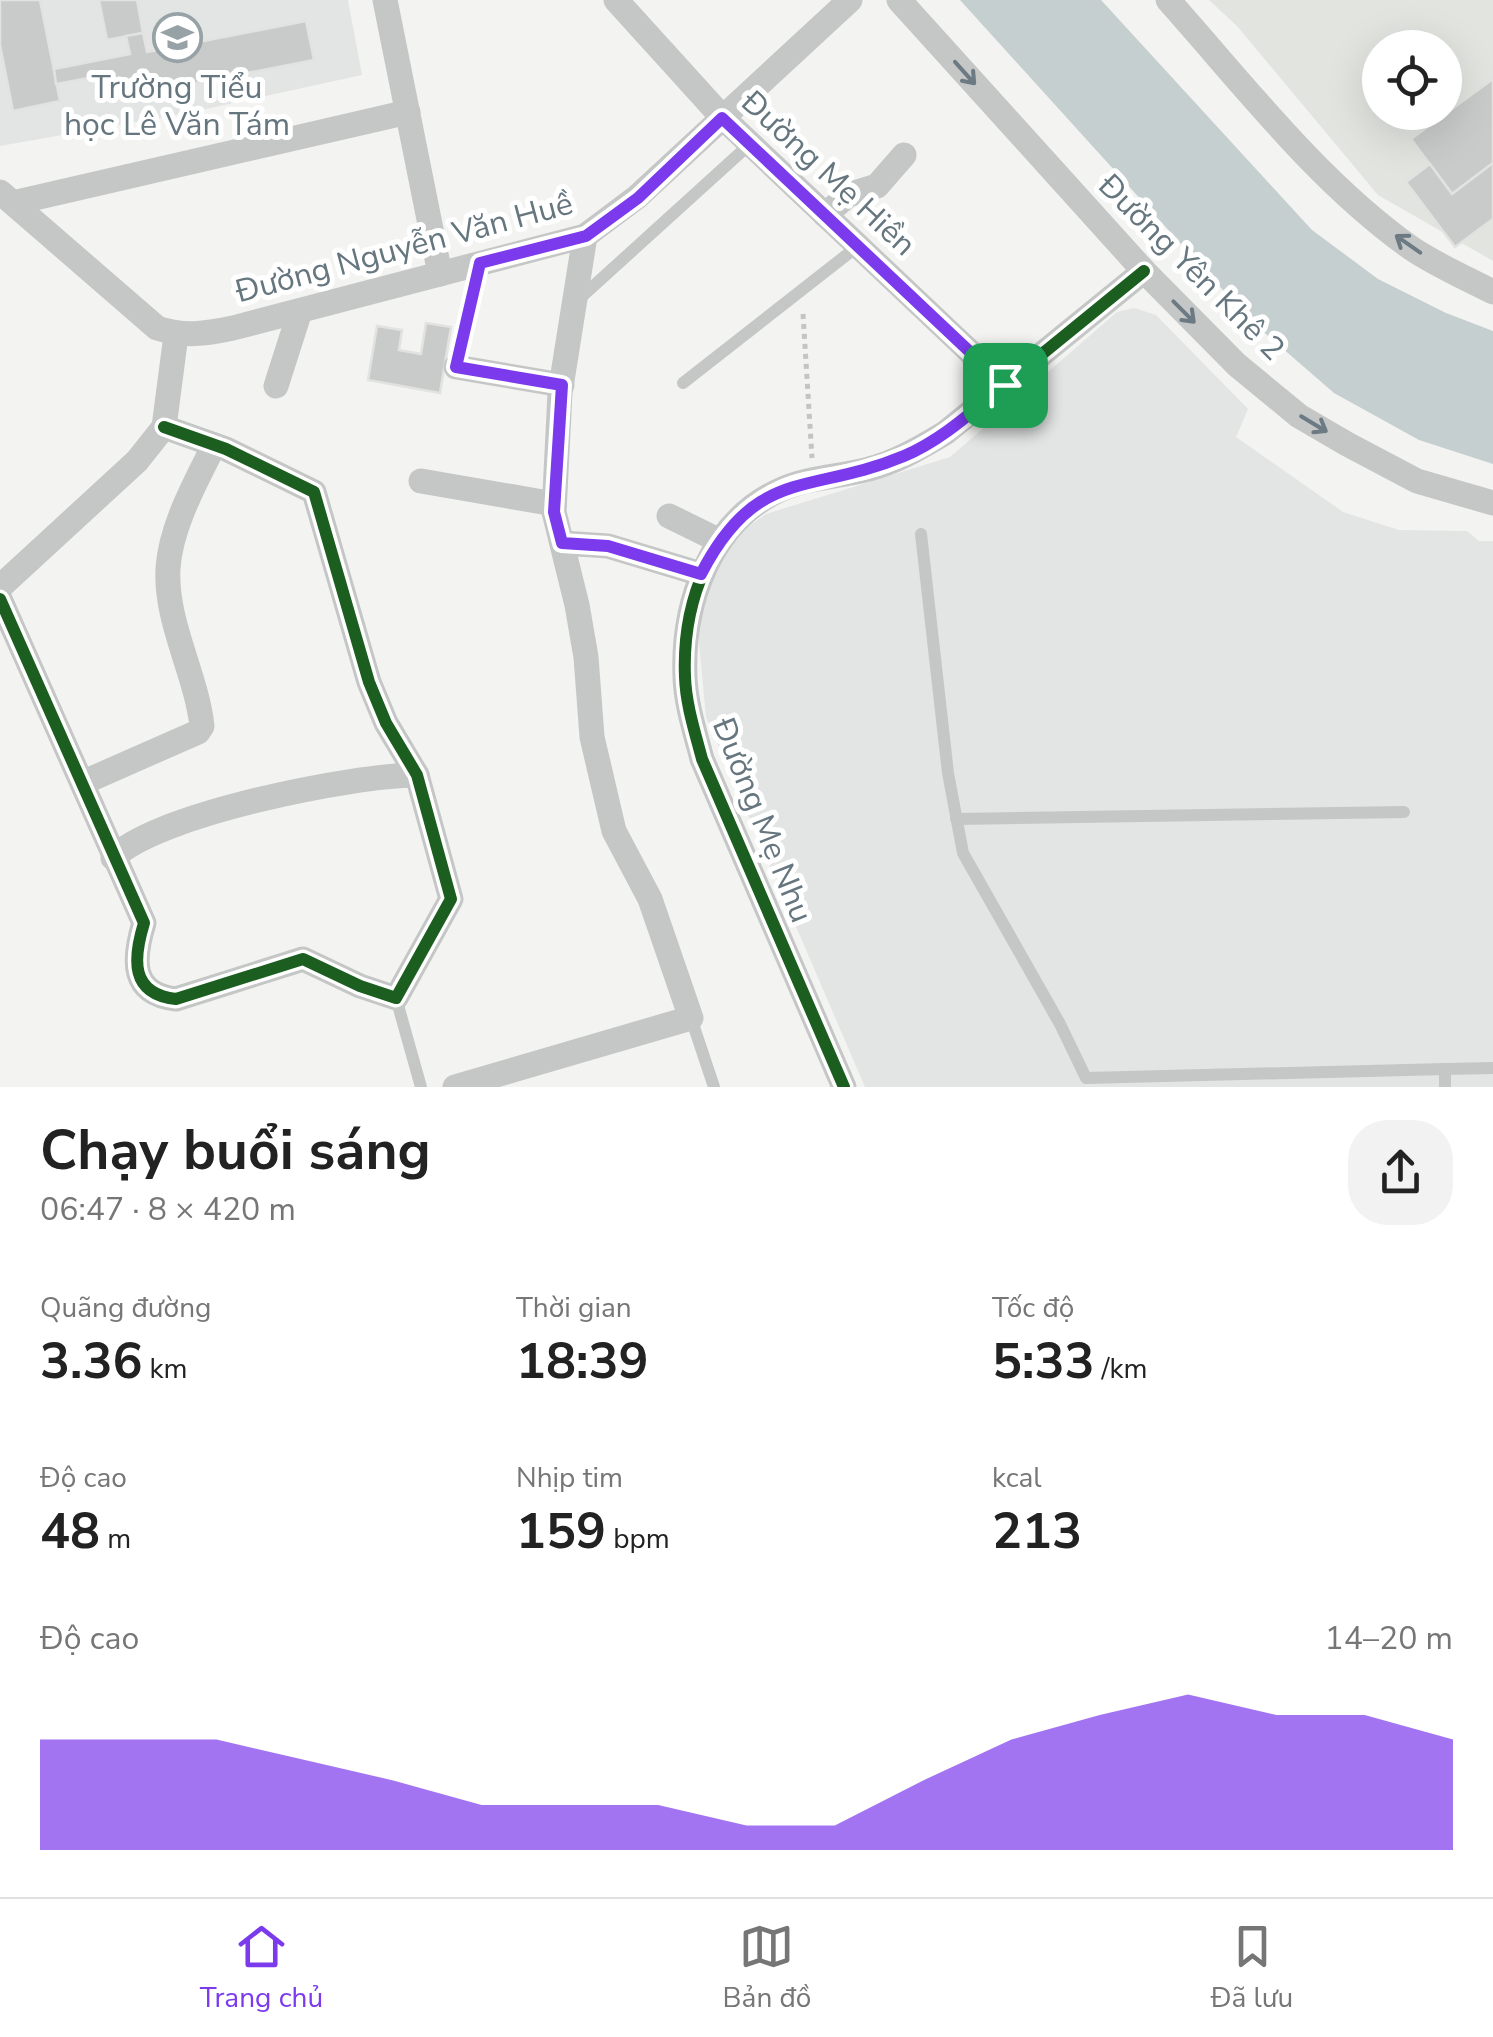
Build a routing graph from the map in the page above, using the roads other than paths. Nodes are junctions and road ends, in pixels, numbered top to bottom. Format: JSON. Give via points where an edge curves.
{"nodes":[{"id":1,"x":385,"y":0,"type":"edge"},
{"id":2,"x":616,"y":0,"type":"edge"},
{"id":3,"x":850,"y":0,"type":"edge"},
{"id":4,"x":900,"y":0,"type":"edge"},
{"id":5,"x":1168,"y":0,"type":"edge"},
{"id":6,"x":408,"y":112,"type":"junction"},
{"id":7,"x":722,"y":118,"type":"junction"},
{"id":8,"x":750,"y":144,"type":"junction"},
{"id":9,"x":904,"y":155,"type":"dead end"},
{"id":10,"x":6,"y":198,"type":"edge"},
{"id":11,"x":826,"y":215,"type":"junction"},
{"id":12,"x":586,"y":236,"type":"junction"},
{"id":13,"x":858,"y":246,"type":"junction"},
{"id":14,"x":480,"y":263,"type":"junction"},
{"id":15,"x":1144,"y":271,"type":"junction"},
{"id":16,"x":440,"y":274,"type":"junction"},
{"id":17,"x":1493,"y":292,"type":"edge"},
{"id":18,"x":576,"y":301,"type":"junction"},
{"id":19,"x":300,"y":311,"type":"junction"},
{"id":20,"x":176,"y":334,"type":"junction"},
{"id":21,"x":456,"y":367,"type":"joint"},
{"id":22,"x":684,"y":383,"type":"dead end"},
{"id":23,"x":562,"y":385,"type":"junction"},
{"id":24,"x":1005,"y":385,"type":"junction"},
{"id":25,"x":276,"y":386,"type":"dead end"},
{"id":26,"x":164,"y":427,"type":"junction"},
{"id":27,"x":214,"y":445,"type":"junction"},
{"id":28,"x":420,"y":481,"type":"dead end"},
{"id":29,"x":1493,"y":503,"type":"edge"},
{"id":30,"x":554,"y":504,"type":"junction"},
{"id":31,"x":669,"y":516,"type":"dead end"},
{"id":32,"x":922,"y":534,"type":"dead end"},
{"id":33,"x":720,"y":541,"type":"junction"},
{"id":34,"x":562,"y":543,"type":"junction"},
{"id":35,"x":701,"y":574,"type":"junction"},
{"id":36,"x":0,"y":587,"type":"edge"},
{"id":37,"x":0,"y":598,"type":"edge"},
{"id":38,"x":417,"y":776,"type":"junction"},
{"id":39,"x":82,"y":783,"type":"junction"},
{"id":40,"x":1404,"y":812,"type":"dead end"},
{"id":41,"x":956,"y":819,"type":"junction"},
{"id":42,"x":113,"y":858,"type":"junction"},
{"id":43,"x":396,"y":998,"type":"junction"},
{"id":44,"x":691,"y":1018,"type":"junction"},
{"id":45,"x":1493,"y":1068,"type":"edge"},
{"id":46,"x":1445,"y":1070,"type":"junction"},
{"id":47,"x":421,"y":1087,"type":"edge"},
{"id":48,"x":455,"y":1087,"type":"edge"},
{"id":49,"x":714,"y":1087,"type":"edge"},
{"id":50,"x":844,"y":1087,"type":"edge"},
{"id":51,"x":1445,"y":1087,"type":"edge"}],
"edges":[{"from":1,"to":6,"type":"street"},
{"from":2,"to":7,"type":"street","name":"Đường Mẹ Hiền"},
{"from":3,"to":7,"type":"street","name":"Đường Nguyễn Văn Huề"},
{"from":4,"to":15,"type":"street","name":"Đường Yên Khê 2","one_way":true},
{"from":17,"to":5,"type":"street","one_way":true,"via":[[1414,250],[1360,208]]},
{"from":6,"to":10,"type":"street"},
{"from":6,"to":16,"type":"street"},
{"from":7,"to":8,"type":"street","name":"Đường Mẹ Hiền"},
{"from":7,"to":12,"type":"street","name":"Đường Nguyễn Văn Huề","via":[[638,198]]},
{"from":8,"to":11,"type":"street","name":"Đường Mẹ Hiền"},
{"from":8,"to":18,"type":"lane"},
{"from":9,"to":11,"type":"street","via":[[876,186],[848,195]]},
{"from":10,"to":20,"type":"street","via":[[144,318]]},
{"from":11,"to":13,"type":"street","name":"Đường Mẹ Hiền"},
{"from":12,"to":14,"type":"street","name":"Đường Nguyễn Văn Huề"},
{"from":12,"to":18,"type":"street"},
{"from":13,"to":22,"type":"lane"},
{"from":13,"to":24,"type":"street","name":"Đường Mẹ Hiền"},
{"from":14,"to":16,"type":"street","name":"Đường Nguyễn Văn Huề"},
{"from":14,"to":21,"type":"lane"},
{"from":15,"to":24,"type":"street","name":"Đường Mẹ Nhu"},
{"from":15,"to":29,"type":"street","name":"Đường Yên Khê 2","one_way":true,"via":[[1237,365],[1299,416],[1418,481]]},
{"from":16,"to":19,"type":"street","name":"Đường Nguyễn Văn Huề"},
{"from":18,"to":23,"type":"street"},
{"from":19,"to":20,"type":"street","name":"Đường Nguyễn Văn Huề","via":[[216,332]]},
{"from":19,"to":25,"type":"street"},
{"from":20,"to":26,"type":"street"},
{"from":21,"to":23,"type":"street"},
{"from":23,"to":30,"type":"street"},
{"from":24,"to":33,"type":"street","name":"Đường Mẹ Nhu","via":[[910,454],[780,489]]},
{"from":26,"to":27,"type":"street"},
{"from":26,"to":36,"type":"street","via":[[138,460]]},
{"from":27,"to":38,"type":"street","via":[[314,492],[368,682]]},
{"from":27,"to":39,"type":"street","via":[[168,566],[202,726]]},
{"from":28,"to":30,"type":"street"},
{"from":30,"to":34,"type":"street"},
{"from":31,"to":33,"type":"street"},
{"from":32,"to":41,"type":"lane"},
{"from":33,"to":35,"type":"street","name":"Đường Mẹ Nhu"},
{"from":34,"to":35,"type":"street","via":[[608,546]]},
{"from":34,"to":44,"type":"street","via":[[586,657],[592,738],[614,831],[650,899]]},
{"from":35,"to":50,"type":"street","name":"Đường Mẹ Nhu","via":[[685,675],[702,759]]},
{"from":37,"to":39,"type":"street"},
{"from":38,"to":42,"type":"street","via":[[380,776],[252,802],[148,835]]},
{"from":38,"to":43,"type":"street","via":[[451,899]]},
{"from":39,"to":42,"type":"street"},
{"from":40,"to":41,"type":"lane"},
{"from":41,"to":46,"type":"lane","via":[[962,852],[1086,1078]]},
{"from":42,"to":43,"type":"street","via":[[144,923],[136,950],[140,980],[167,998],[303,960]]},
{"from":43,"to":47,"type":"lane"},
{"from":44,"to":48,"type":"street"},
{"from":44,"to":49,"type":"lane"},
{"from":45,"to":46,"type":"lane"},
{"from":46,"to":51,"type":"lane"}]}
